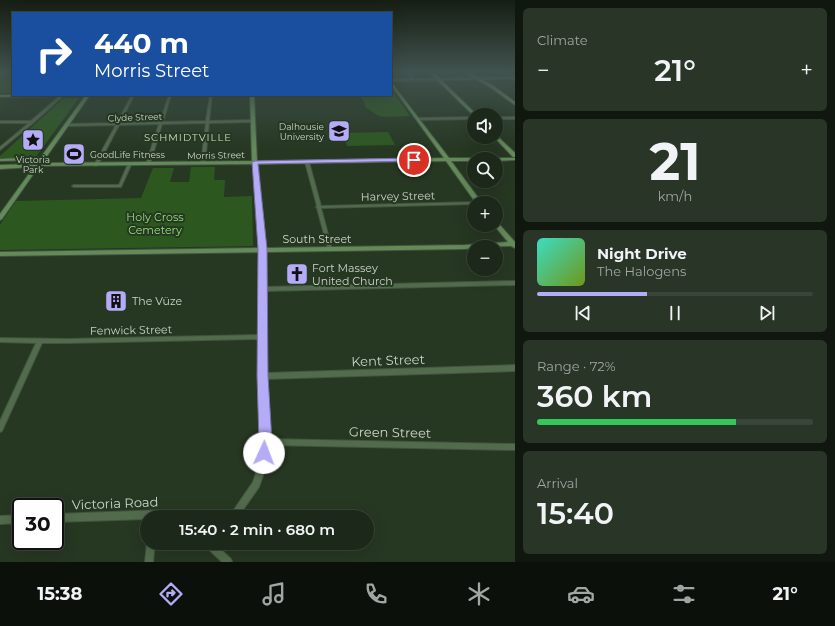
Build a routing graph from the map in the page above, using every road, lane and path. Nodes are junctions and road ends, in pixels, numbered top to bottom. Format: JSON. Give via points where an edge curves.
{"nodes":[{"id":1,"x":60,"y":97,"type":"edge"},
{"id":2,"x":86,"y":97,"type":"edge"},
{"id":3,"x":132,"y":97,"type":"edge"},
{"id":4,"x":169,"y":97,"type":"edge"},
{"id":5,"x":211,"y":97,"type":"edge"},
{"id":6,"x":252,"y":97,"type":"edge"},
{"id":7,"x":399,"y":97,"type":"edge"},
{"id":8,"x":457,"y":97,"type":"edge"},
{"id":9,"x":506,"y":97,"type":"edge"},
{"id":10,"x":515,"y":104,"type":"edge"},
{"id":11,"x":468,"y":108,"type":"edge"},
{"id":12,"x":467,"y":118,"type":"edge"},
{"id":13,"x":503,"y":118,"type":"edge"},
{"id":14,"x":515,"y":118,"type":"edge"},
{"id":15,"x":417,"y":119,"type":"junction"},
{"id":16,"x":252,"y":121,"type":"junction"},
{"id":17,"x":0,"y":122,"type":"edge"},
{"id":18,"x":32,"y":122,"type":"junction"},
{"id":19,"x":207,"y":122,"type":"junction"},
{"id":20,"x":161,"y":123,"type":"junction"},
{"id":21,"x":118,"y":124,"type":"junction"},
{"id":22,"x":66,"y":125,"type":"junction"},
{"id":23,"x":503,"y":143,"type":"edge"},
{"id":24,"x":0,"y":149,"type":"edge"},
{"id":25,"x":515,"y":156,"type":"edge"},
{"id":26,"x":43,"y":158,"type":"junction"},
{"id":27,"x":446,"y":159,"type":"junction"},
{"id":28,"x":515,"y":159,"type":"edge"},
{"id":29,"x":0,"y":160,"type":"edge"},
{"id":30,"x":20,"y":160,"type":"junction"},
{"id":31,"x":255,"y":161,"type":"junction"},
{"id":32,"x":308,"y":162,"type":"junction"},
{"id":33,"x":203,"y":163,"type":"junction"},
{"id":34,"x":148,"y":164,"type":"junction"},
{"id":35,"x":38,"y":165,"type":"junction"},
{"id":36,"x":96,"y":165,"type":"junction"},
{"id":37,"x":129,"y":165,"type":"junction"},
{"id":38,"x":0,"y":167,"type":"edge"},
{"id":39,"x":74,"y":186,"type":"dead end"},
{"id":40,"x":474,"y":196,"type":"edge"},
{"id":41,"x":467,"y":203,"type":"edge"},
{"id":42,"x":318,"y":207,"type":"junction"},
{"id":43,"x":0,"y":218,"type":"edge"},
{"id":44,"x":503,"y":232,"type":"edge"},
{"id":45,"x":514,"y":245,"type":"edge"},
{"id":46,"x":263,"y":249,"type":"junction"},
{"id":47,"x":330,"y":249,"type":"junction"},
{"id":48,"x":0,"y":254,"type":"edge"},
{"id":49,"x":515,"y":283,"type":"edge"},
{"id":50,"x":262,"y":289,"type":"junction"},
{"id":51,"x":263,"y":337,"type":"junction"},
{"id":52,"x":0,"y":340,"type":"edge"},
{"id":53,"x":40,"y":341,"type":"junction"},
{"id":54,"x":515,"y":368,"type":"edge"},
{"id":55,"x":263,"y":376,"type":"junction"},
{"id":56,"x":0,"y":429,"type":"edge"},
{"id":57,"x":265,"y":442,"type":"junction"},
{"id":58,"x":515,"y":447,"type":"edge"},
{"id":59,"x":238,"y":510,"type":"edge"},
{"id":60,"x":140,"y":516,"type":"edge"},
{"id":61,"x":64,"y":518,"type":"edge"},
{"id":62,"x":12,"y":519,"type":"edge"},
{"id":63,"x":0,"y":520,"type":"edge"},
{"id":64,"x":150,"y":550,"type":"edge"},
{"id":65,"x":217,"y":550,"type":"edge"},
{"id":66,"x":149,"y":562,"type":"edge"},
{"id":67,"x":228,"y":562,"type":"edge"}],
"edges":[{"from":1,"to":18,"type":"street"},
{"from":2,"to":22,"type":"street"},
{"from":3,"to":21,"type":"street"},
{"from":4,"to":20,"type":"street"},
{"from":5,"to":19,"type":"street"},
{"from":6,"to":16,"type":"street"},
{"from":7,"to":15,"type":"street"},
{"from":8,"to":11,"type":"street"},
{"from":9,"to":10,"type":"street"},
{"from":12,"to":15,"type":"street"},
{"from":13,"to":14,"type":"street"},
{"from":15,"to":27,"type":"street"},
{"from":16,"to":19,"type":"street","name":"Clyde Street"},
{"from":16,"to":31,"type":"street"},
{"from":17,"to":18,"type":"street"},
{"from":18,"to":24,"type":"street"},
{"from":19,"to":20,"type":"street","name":"Clyde Street"},
{"from":19,"to":33,"type":"street"},
{"from":20,"to":21,"type":"street","name":"Clyde Street"},
{"from":20,"to":34,"type":"street"},
{"from":21,"to":22,"type":"street","name":"Clyde Street"},
{"from":21,"to":36,"type":"street"},
{"from":22,"to":26,"type":"street"},
{"from":23,"to":25,"type":"street"},
{"from":26,"to":30,"type":"street"},
{"from":26,"to":35,"type":"street"},
{"from":27,"to":28,"type":"street","name":"Morris Street"},
{"from":27,"to":32,"type":"street","name":"Morris Street"},
{"from":27,"to":40,"type":"street"},
{"from":29,"to":30,"type":"street"},
{"from":30,"to":35,"type":"street"},
{"from":31,"to":32,"type":"street","name":"Morris Street"},
{"from":31,"to":33,"type":"street","name":"Morris Street"},
{"from":31,"to":46,"type":"street"},
{"from":32,"to":42,"type":"street"},
{"from":33,"to":34,"type":"street","name":"Morris Street"},
{"from":34,"to":37,"type":"street","name":"Morris Street"},
{"from":35,"to":36,"type":"street","name":"Morris Street"},
{"from":35,"to":38,"type":"street"},
{"from":35,"to":43,"type":"street"},
{"from":36,"to":37,"type":"street","name":"Morris Street"},
{"from":37,"to":39,"type":"street","via":[[120,186]]},
{"from":41,"to":42,"type":"street","name":"Harvey Street"},
{"from":42,"to":47,"type":"street"},
{"from":44,"to":45,"type":"street"},
{"from":45,"to":47,"type":"street","name":"South Street"},
{"from":46,"to":47,"type":"street","name":"South Street"},
{"from":46,"to":48,"type":"street","name":"South Street"},
{"from":46,"to":50,"type":"street"},
{"from":49,"to":50,"type":"street"},
{"from":50,"to":51,"type":"street"},
{"from":51,"to":53,"type":"street","name":"Fenwick Street"},
{"from":51,"to":55,"type":"street"},
{"from":52,"to":53,"type":"street","name":"Fenwick Street"},
{"from":53,"to":56,"type":"street"},
{"from":54,"to":55,"type":"street","name":"Kent Street"},
{"from":55,"to":57,"type":"street"},
{"from":57,"to":58,"type":"street","name":"Green Street"},
{"from":57,"to":59,"type":"street","via":[[263,464],[256,484]]},
{"from":60,"to":61,"type":"street","name":"Victoria Road"},
{"from":62,"to":63,"type":"street"},
{"from":64,"to":66,"type":"street"},
{"from":65,"to":67,"type":"street"}]}
